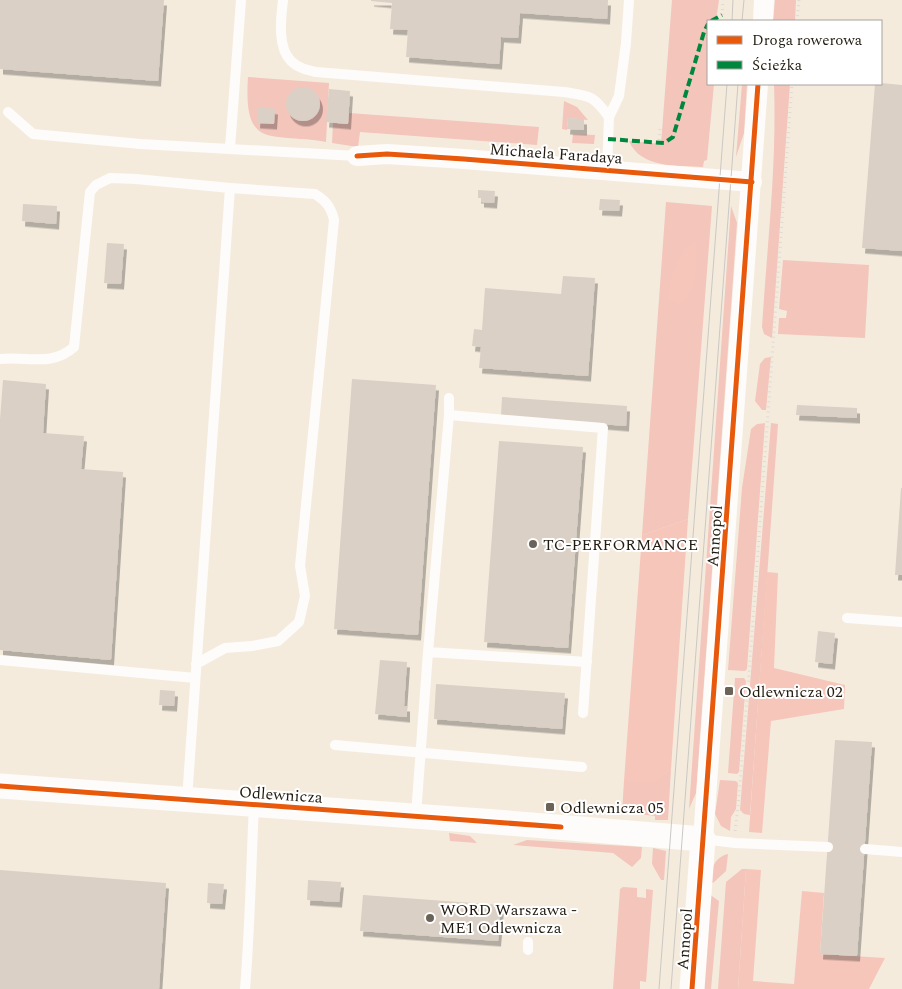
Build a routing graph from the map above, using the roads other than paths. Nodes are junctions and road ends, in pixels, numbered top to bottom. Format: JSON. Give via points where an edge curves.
{"nodes":[{"id":1,"x":241,"y":0,"type":"edge"},
{"id":2,"x":283,"y":0,"type":"edge"},
{"id":3,"x":629,"y":0,"type":"edge"},
{"id":4,"x":764,"y":0,"type":"edge"},
{"id":5,"x":763,"y":20,"type":"edge"},
{"id":6,"x":758,"y":85,"type":"edge"},
{"id":7,"x":8,"y":112,"type":"dead end"},
{"id":8,"x":609,"y":117,"type":"junction"},
{"id":9,"x":230,"y":148,"type":"junction"},
{"id":10,"x":357,"y":156,"type":"joint"},
{"id":11,"x":607,"y":170,"type":"junction"},
{"id":12,"x":752,"y":182,"type":"junction"},
{"id":13,"x":230,"y":188,"type":"junction"},
{"id":14,"x":0,"y":359,"type":"edge"},
{"id":15,"x":449,"y":398,"type":"dead end"},
{"id":16,"x":449,"y":415,"type":"junction"},
{"id":17,"x":847,"y":618,"type":"dead end"},
{"id":18,"x":902,"y":622,"type":"edge"},
{"id":19,"x":428,"y":652,"type":"junction"},
{"id":20,"x":0,"y":660,"type":"edge"},
{"id":21,"x":587,"y":662,"type":"junction"},
{"id":22,"x":196,"y":664,"type":"junction"},
{"id":23,"x":195,"y":678,"type":"junction"},
{"id":24,"x":584,"y":713,"type":"dead end"},
{"id":25,"x":335,"y":745,"type":"dead end"},
{"id":26,"x":420,"y":753,"type":"junction"},
{"id":27,"x":582,"y":767,"type":"dead end"},
{"id":28,"x":0,"y":786,"type":"edge"},
{"id":29,"x":187,"y":800,"type":"junction"},
{"id":30,"x":254,"y":805,"type":"junction"},
{"id":31,"x":416,"y":816,"type":"junction"},
{"id":32,"x":704,"y":839,"type":"junction"},
{"id":33,"x":828,"y":846,"type":"dead end"},
{"id":34,"x":865,"y":849,"type":"dead end"},
{"id":35,"x":902,"y":852,"type":"edge"},
{"id":36,"x":245,"y":989,"type":"edge"},
{"id":37,"x":692,"y":989,"type":"edge"}],
"edges":[{"from":1,"to":9,"type":"lane"},
{"from":2,"to":8,"type":"lane","via":[[283,43],[287,56],[300,67],[316,72],[574,93],[593,98]]},
{"from":3,"to":8,"type":"lane","via":[[619,96]]},
{"from":4,"to":5,"type":"street"},
{"from":6,"to":12,"type":"street","name":"Annopol"},
{"from":7,"to":9,"type":"lane","via":[[33,134]]},
{"from":8,"to":11,"type":"lane"},
{"from":9,"to":10,"type":"lane"},
{"from":10,"to":11,"type":"street","name":"Michaela Faradaya","via":[[397,155]]},
{"from":11,"to":12,"type":"street","name":"Michaela Faradaya"},
{"from":12,"to":32,"type":"street","name":"Annopol"},
{"from":13,"to":14,"type":"lane","via":[[110,178],[96,185],[90,192],[74,347],[55,359]]},
{"from":13,"to":22,"type":"lane"},
{"from":13,"to":22,"type":"lane","via":[[315,194],[331,209],[334,220],[300,566],[305,596],[299,622],[278,641],[225,648]]},
{"from":15,"to":16,"type":"lane"},
{"from":16,"to":19,"type":"lane"},
{"from":16,"to":21,"type":"lane","via":[[603,428]]},
{"from":17,"to":18,"type":"lane"},
{"from":19,"to":21,"type":"lane"},
{"from":19,"to":26,"type":"lane"},
{"from":20,"to":23,"type":"lane"},
{"from":21,"to":24,"type":"lane"},
{"from":22,"to":23,"type":"lane"},
{"from":23,"to":29,"type":"lane"},
{"from":25,"to":26,"type":"lane"},
{"from":26,"to":27,"type":"lane"},
{"from":26,"to":31,"type":"lane"},
{"from":28,"to":29,"type":"street","name":"Odlewnicza"},
{"from":29,"to":30,"type":"street","name":"Odlewnicza"},
{"from":30,"to":31,"type":"street","name":"Odlewnicza"},
{"from":30,"to":36,"type":"lane"},
{"from":31,"to":32,"type":"street","name":"Odlewnicza"},
{"from":32,"to":33,"type":"lane"},
{"from":32,"to":37,"type":"street","name":"Annopol"},
{"from":34,"to":35,"type":"lane"}]}
